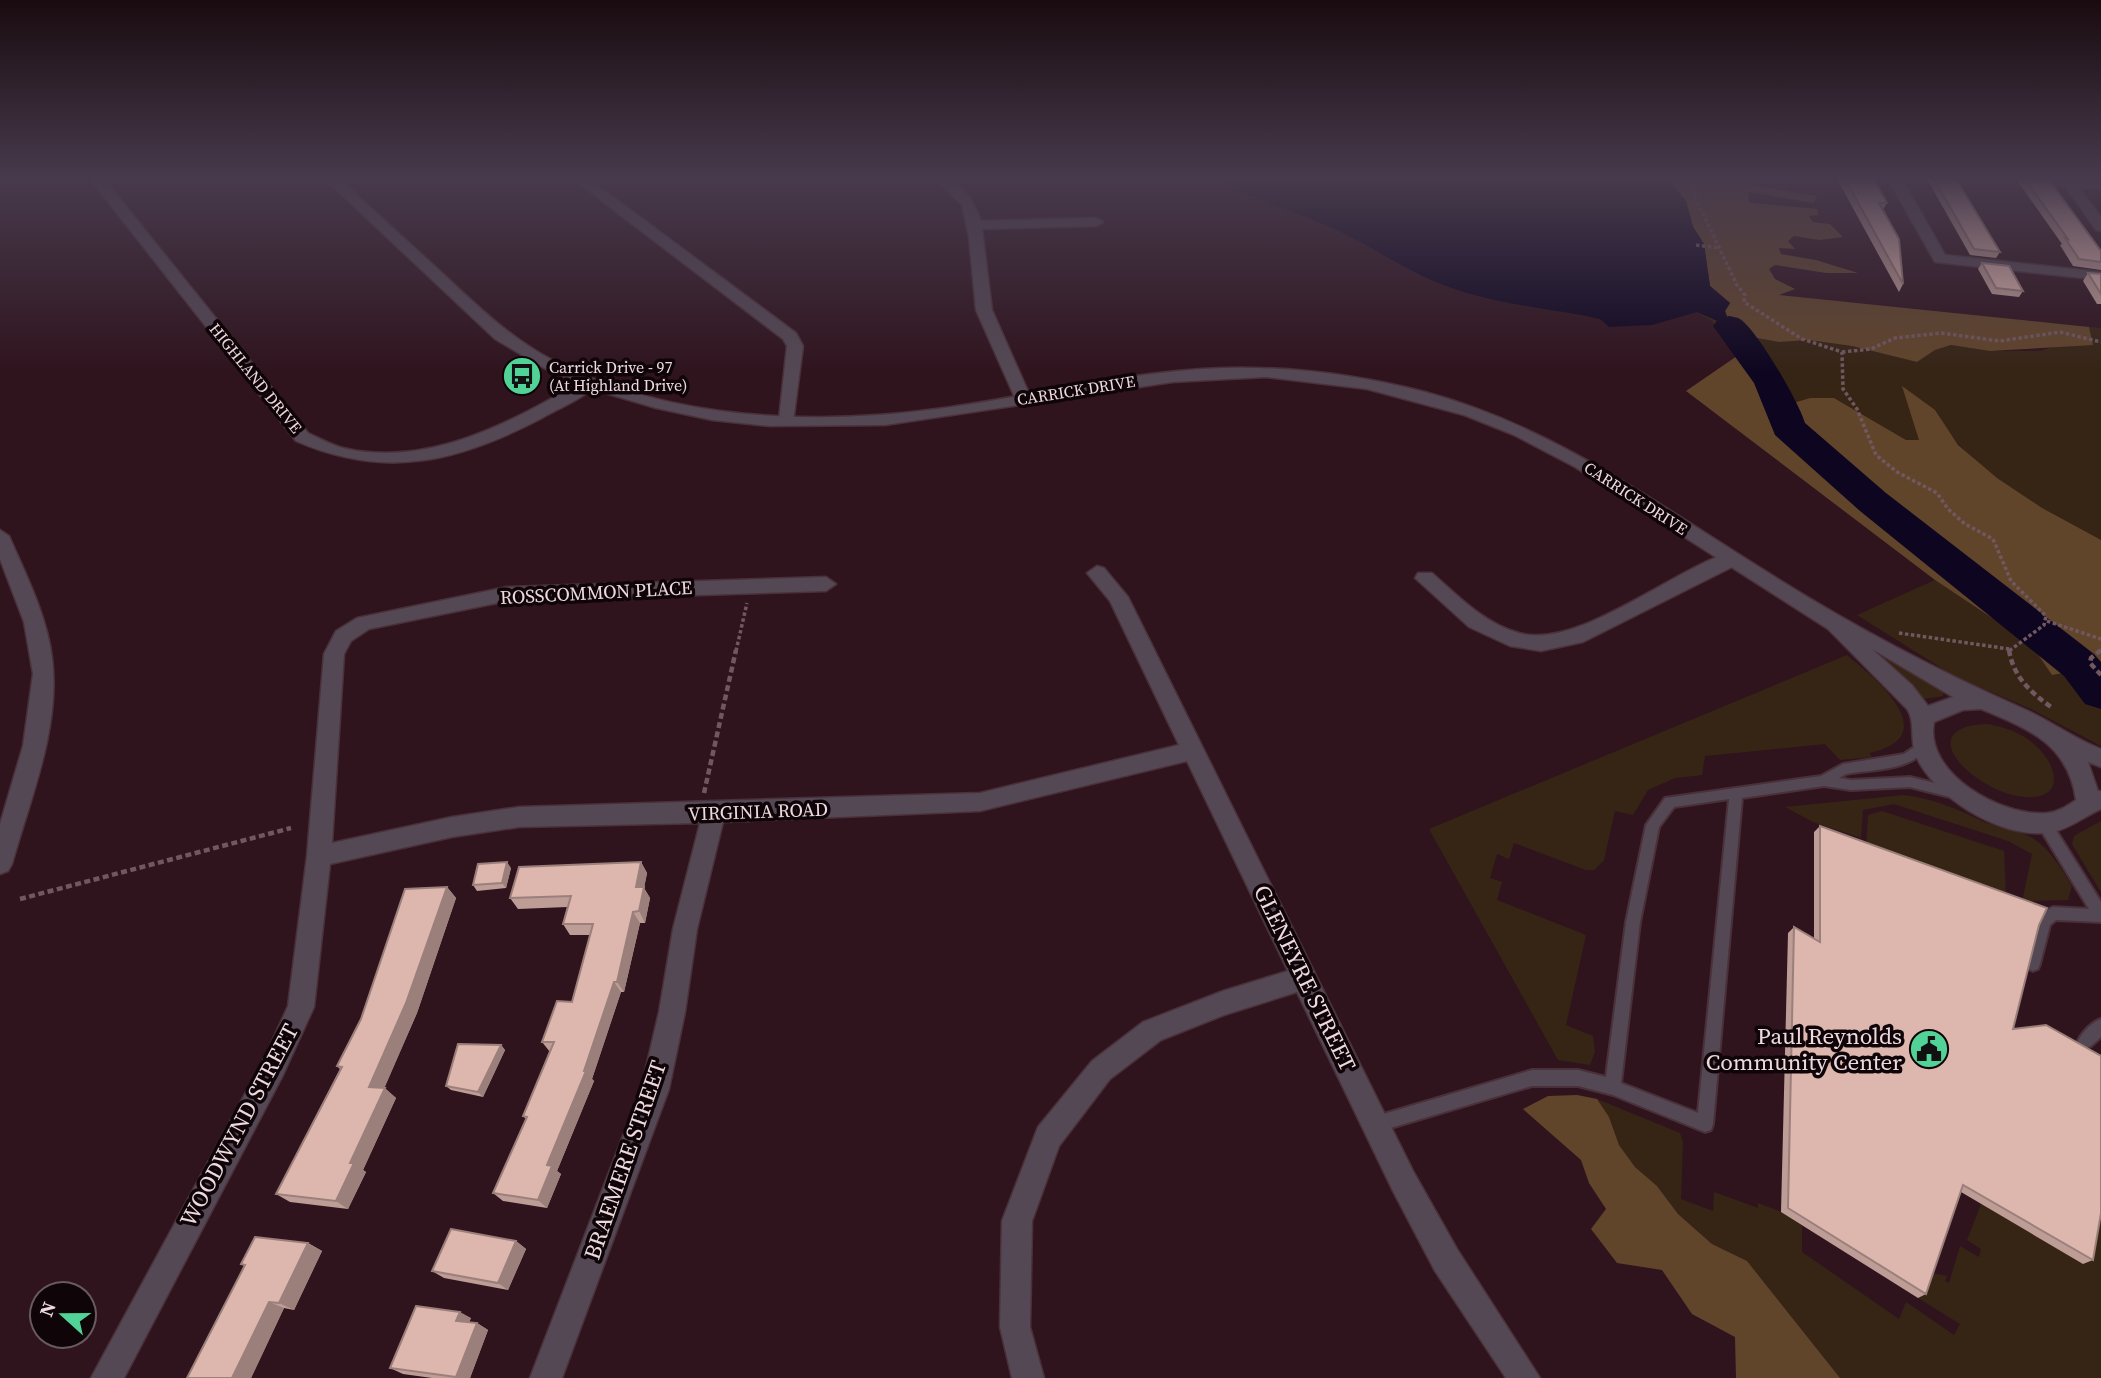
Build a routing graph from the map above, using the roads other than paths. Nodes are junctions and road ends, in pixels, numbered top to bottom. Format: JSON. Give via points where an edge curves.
{"nodes":[{"id":1,"x":148,"y":243,"type":"edge"},
{"id":2,"x":401,"y":243,"type":"edge"},
{"id":3,"x":666,"y":243,"type":"edge"},
{"id":4,"x":977,"y":243,"type":"edge"},
{"id":5,"x":1931,"y":243,"type":"edge"},
{"id":6,"x":2101,"y":276,"type":"edge"},
{"id":7,"x":589,"y":384,"type":"junction"},
{"id":8,"x":1023,"y":398,"type":"junction"},
{"id":9,"x":787,"y":419,"type":"junction"},
{"id":10,"x":0,"y":536,"type":"edge"},
{"id":11,"x":1731,"y":559,"type":"junction"},
{"id":12,"x":1097,"y":573,"type":"dead end"},
{"id":13,"x":1425,"y":578,"type":"dead end"},
{"id":14,"x":826,"y":584,"type":"dead end"},
{"id":15,"x":1835,"y":624,"type":"junction"},
{"id":16,"x":1981,"y":701,"type":"junction"},
{"id":17,"x":1924,"y":717,"type":"junction"},
{"id":18,"x":2059,"y":741,"type":"junction"},
{"id":19,"x":1923,"y":746,"type":"junction"},
{"id":20,"x":1194,"y":750,"type":"junction"},
{"id":21,"x":2101,"y":758,"type":"edge"},
{"id":22,"x":1824,"y":781,"type":"junction"},
{"id":23,"x":1737,"y":793,"type":"junction"},
{"id":24,"x":1971,"y":800,"type":"junction"},
{"id":25,"x":2094,"y":801,"type":"edge"},
{"id":26,"x":709,"y":803,"type":"junction"},
{"id":27,"x":2044,"y":823,"type":"junction"},
{"id":28,"x":319,"y":856,"type":"junction"},
{"id":29,"x":0,"y":864,"type":"edge"},
{"id":30,"x":2101,"y":916,"type":"edge"},
{"id":31,"x":2033,"y":964,"type":"edge"},
{"id":32,"x":1304,"y":978,"type":"junction"},
{"id":33,"x":2101,"y":1026,"type":"edge"},
{"id":34,"x":2086,"y":1041,"type":"dead end"},
{"id":35,"x":1613,"y":1087,"type":"junction"},
{"id":36,"x":1377,"y":1124,"type":"junction"},
{"id":37,"x":107,"y":1378,"type":"edge"},
{"id":38,"x":546,"y":1378,"type":"edge"},
{"id":39,"x":1028,"y":1378,"type":"edge"},
{"id":40,"x":1524,"y":1378,"type":"edge"}],
"edges":[{"from":1,"to":7,"type":"street","name":"HIGHLAND DRIVE","via":[[302,437],[321,448],[377,457],[448,450],[492,436]]},
{"from":2,"to":7,"type":"street","name":"CARRICK DRIVE","via":[[501,336]]},
{"from":3,"to":9,"type":"street","via":[[790,336],[795,346]]},
{"from":4,"to":8,"type":"street","via":[[982,302]]},
{"from":5,"to":6,"type":"street","via":[[1940,259]]},
{"from":7,"to":9,"type":"street","name":"CARRICK DRIVE","via":[[690,410]]},
{"from":8,"to":9,"type":"street","name":"CARRICK DRIVE","via":[[936,414]]},
{"from":8,"to":11,"type":"street","name":"CARRICK DRIVE","via":[[1225,371],[1312,376],[1388,388],[1476,414],[1555,448]]},
{"from":10,"to":29,"type":"street","via":[[33,626],[43,672],[36,729]]},
{"from":11,"to":13,"type":"street","via":[[1576,638],[1541,643],[1517,641],[1476,622]]},
{"from":11,"to":15,"type":"street","name":"CARRICK DRIVE"},
{"from":12,"to":20,"type":"street","name":"GLENEYRE STREET","via":[[1118,597]]},
{"from":14,"to":28,"type":"street","name":"ROSSCOMMON PLACE","via":[[507,594],[363,623],[342,636],[334,654]]},
{"from":15,"to":16,"type":"street","name":"CARRICK DRIVE","via":[[1864,634]]},
{"from":15,"to":17,"type":"street","name":"CARRICK DRIVE","via":[[1850,643],[1897,680]]},
{"from":16,"to":17,"type":"street","via":[[1961,702]]},
{"from":16,"to":18,"type":"street","name":"CARRICK DRIVE","via":[[2019,715]]},
{"from":17,"to":19,"type":"street"},
{"from":18,"to":21,"type":"street","name":"CARRICK DRIVE"},
{"from":18,"to":25,"type":"street","name":"CARRICK DRIVE","via":[[2078,762]]},
{"from":19,"to":22,"type":"lane","via":[[1907,759],[1843,769]]},
{"from":19,"to":24,"type":"street","name":"CARRICK DRIVE","via":[[1935,766]]},
{"from":20,"to":26,"type":"street","name":"VIRGINIA ROAD","via":[[980,802]]},
{"from":20,"to":32,"type":"street","name":"GLENEYRE STREET"},
{"from":22,"to":23,"type":"lane"},
{"from":22,"to":24,"type":"lane","via":[[1851,785],[1910,782]]},
{"from":23,"to":35,"type":"lane","via":[[1670,802],[1653,825],[1633,922]]},
{"from":23,"to":35,"type":"lane","via":[[1705,1124]]},
{"from":24,"to":27,"type":"street","name":"CARRICK DRIVE","via":[[1994,812]]},
{"from":25,"to":27,"type":"street","name":"CARRICK DRIVE","via":[[2075,816]]},
{"from":26,"to":28,"type":"street","name":"VIRGINIA ROAD","via":[[519,817]]},
{"from":26,"to":38,"type":"street","name":"BRAEMERE STREET","via":[[655,1089]]},
{"from":27,"to":30,"type":"lane"},
{"from":28,"to":37,"type":"street","name":"WOODWYND STREET","via":[[301,1007]]},
{"from":30,"to":31,"type":"lane","via":[[2053,913],[2044,922]]},
{"from":32,"to":36,"type":"street","name":"GLENEYRE STREET"},
{"from":32,"to":39,"type":"street","via":[[1152,1031],[1101,1070],[1048,1137],[1017,1221],[1014,1327]]},
{"from":33,"to":34,"type":"lane"},
{"from":35,"to":36,"type":"lane","via":[[1578,1078],[1532,1079]]},
{"from":36,"to":40,"type":"street","name":"GLENEYRE STREET","via":[[1446,1260]]}]}
